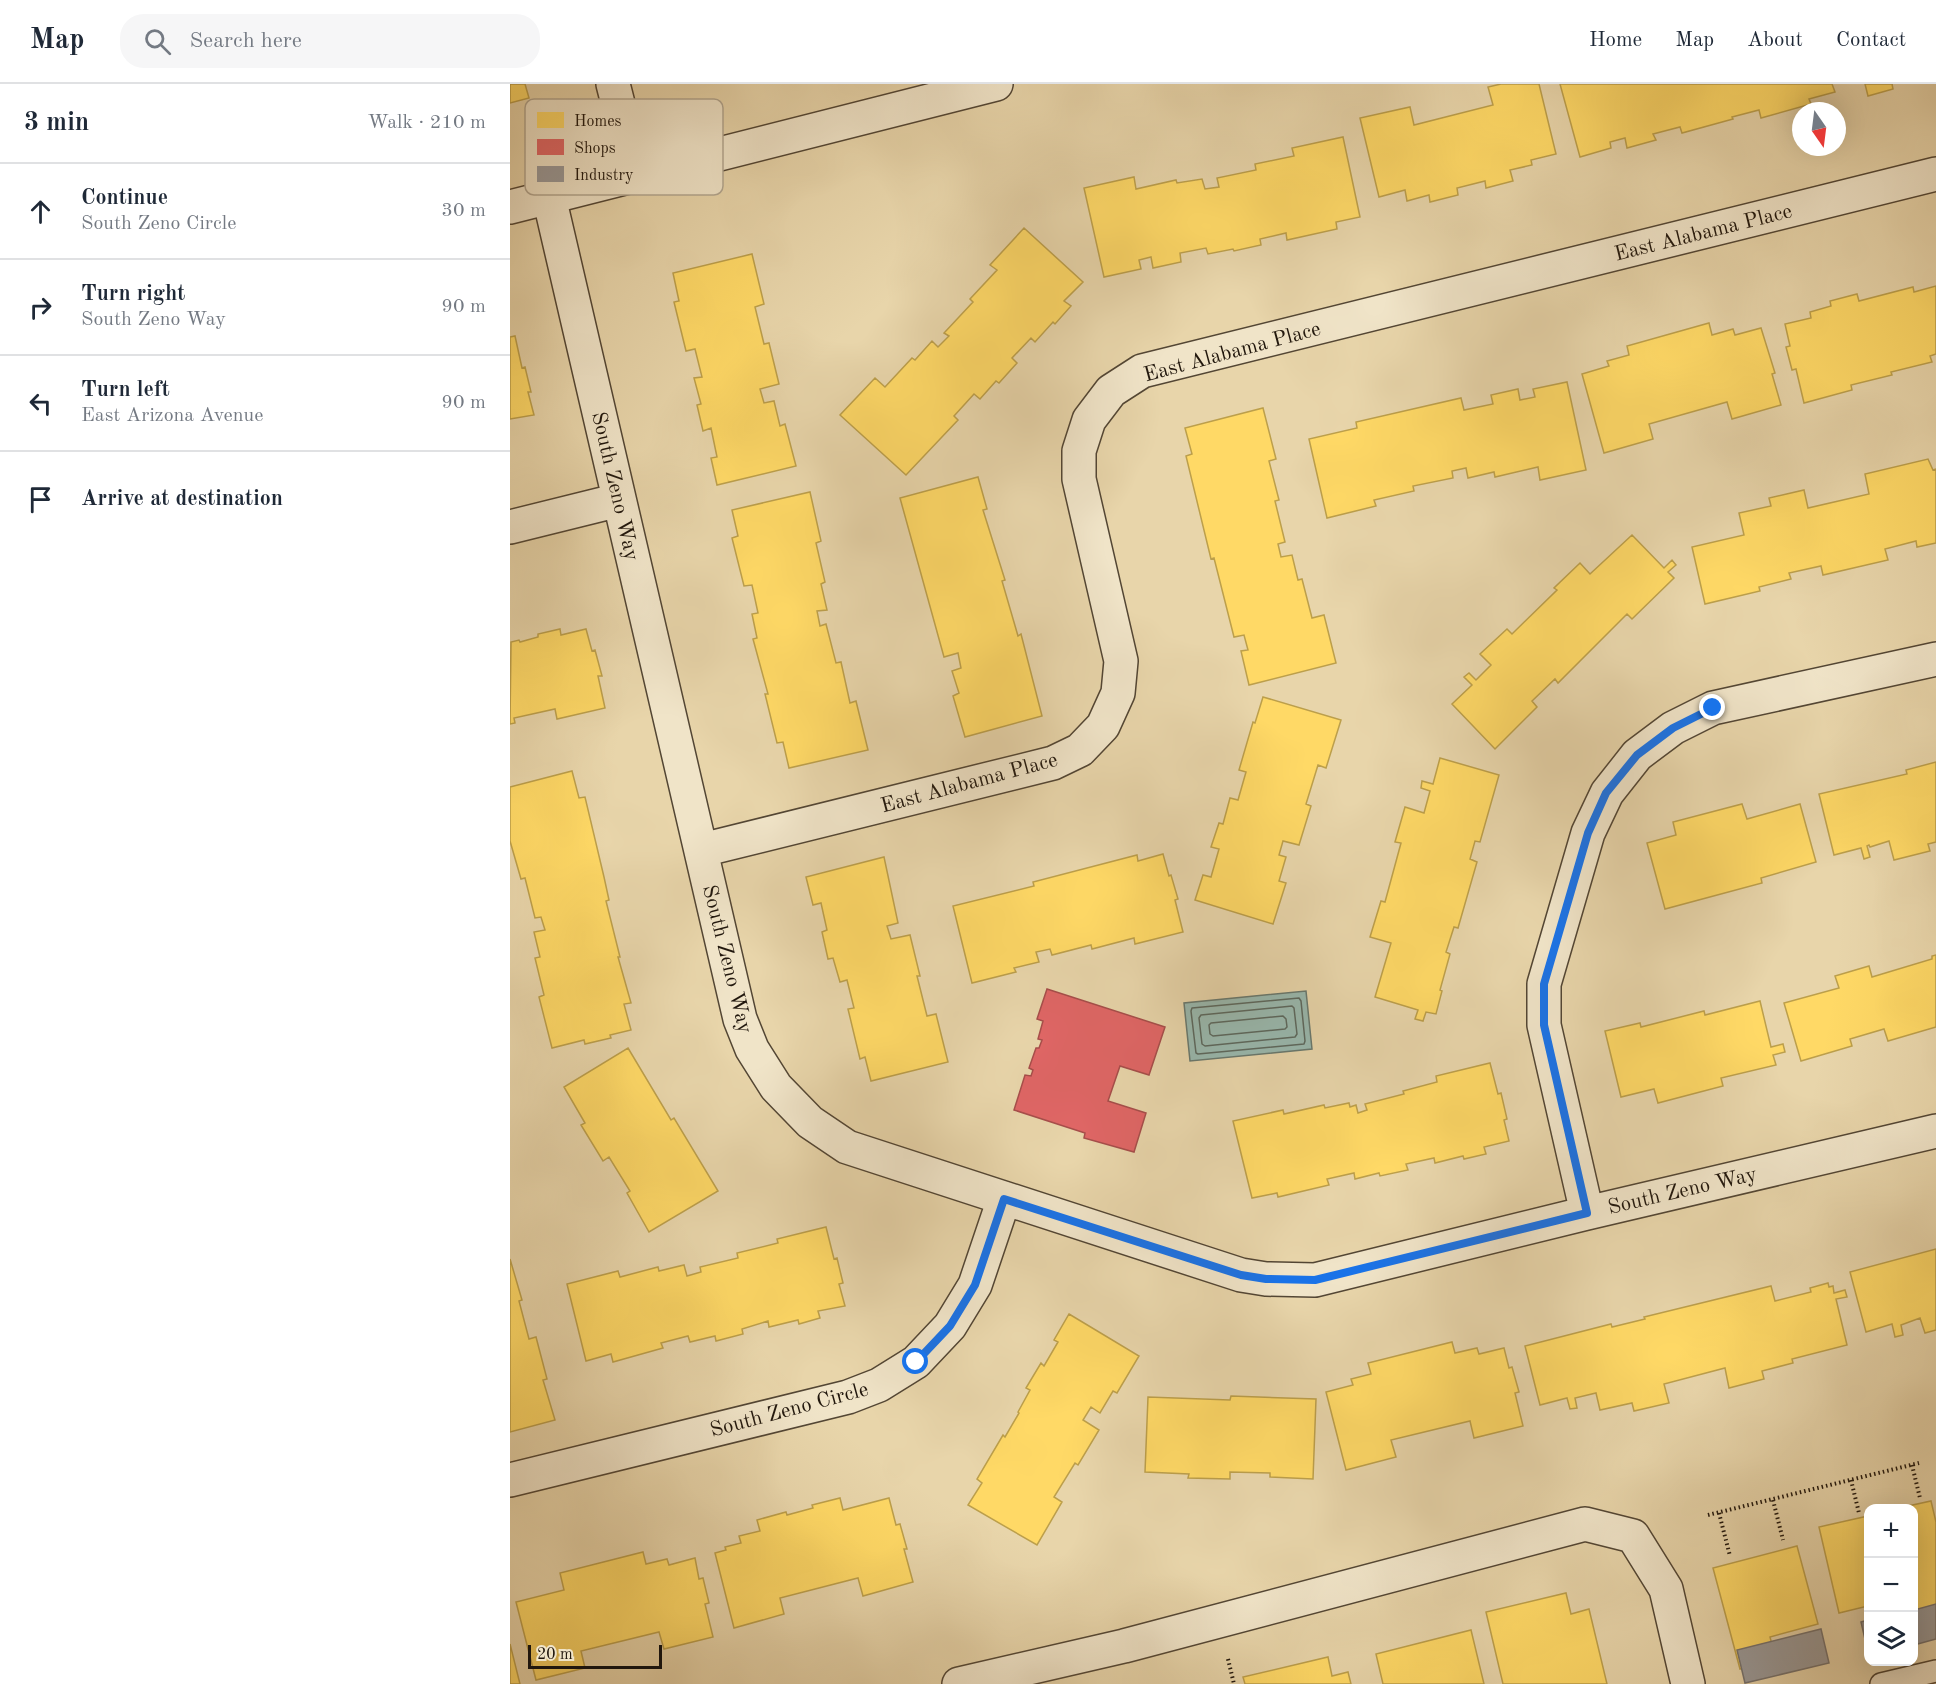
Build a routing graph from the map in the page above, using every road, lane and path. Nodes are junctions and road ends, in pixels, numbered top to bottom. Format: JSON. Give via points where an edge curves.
{"nodes":[{"id":1,"x":613,"y":84,"type":"edge"},
{"id":2,"x":996,"y":84,"type":"edge"},
{"id":3,"x":617,"y":99,"type":"edge"},
{"id":4,"x":723,"y":152,"type":"edge"},
{"id":5,"x":1936,"y":174,"type":"edge"},
{"id":6,"x":557,"y":195,"type":"edge"},
{"id":7,"x":549,"y":197,"type":"junction"},
{"id":8,"x":510,"y":207,"type":"edge"},
{"id":9,"x":619,"y":500,"type":"junction"},
{"id":10,"x":510,"y":527,"type":"edge"},
{"id":11,"x":1936,"y":659,"type":"edge"},
{"id":12,"x":702,"y":850,"type":"junction"},
{"id":13,"x":1936,"y":1131,"type":"edge"},
{"id":14,"x":1004,"y":1199,"type":"junction"},
{"id":15,"x":1587,"y":1213,"type":"junction"},
{"id":16,"x":1919,"y":1463,"type":"dead end"},
{"id":17,"x":1912,"y":1465,"type":"junction"},
{"id":18,"x":510,"y":1480,"type":"edge"},
{"id":19,"x":1851,"y":1480,"type":"junction"},
{"id":20,"x":1920,"y":1498,"type":"dead end"},
{"id":21,"x":1773,"y":1499,"type":"junction"},
{"id":22,"x":1719,"y":1513,"type":"junction"},
{"id":23,"x":1859,"y":1513,"type":"dead end"},
{"id":24,"x":1708,"y":1515,"type":"dead end"},
{"id":25,"x":1783,"y":1540,"type":"dead end"},
{"id":26,"x":1730,"y":1556,"type":"dead end"},
{"id":27,"x":1228,"y":1657,"type":"dead end"},
{"id":28,"x":1936,"y":1671,"type":"edge"},
{"id":29,"x":959,"y":1684,"type":"edge"},
{"id":30,"x":1234,"y":1684,"type":"edge"},
{"id":31,"x":1688,"y":1684,"type":"edge"},
{"id":32,"x":1881,"y":1684,"type":"edge"}],
"edges":[{"from":1,"to":3,"type":"street"},
{"from":2,"to":4,"type":"street"},
{"from":5,"to":12,"type":"street","name":"East Alabama Place","via":[[1142,371],[1111,391],[1089,420],[1079,451],[1079,479],[1121,661],[1118,693],[1103,726],[1080,750],[1053,763]]},
{"from":6,"to":7,"type":"street"},
{"from":7,"to":8,"type":"street"},
{"from":7,"to":9,"type":"street","name":"South Zeno Way"},
{"from":9,"to":10,"type":"street"},
{"from":9,"to":12,"type":"street","name":"South Zeno Way"},
{"from":11,"to":15,"type":"street","via":[[1713,708],[1673,728],[1637,755],[1606,793],[1588,833],[1544,984],[1544,1025]]},
{"from":12,"to":14,"type":"street","name":"South Zeno Way","via":[[740,1019],[752,1049],[776,1087],[810,1122],[847,1147]]},
{"from":13,"to":15,"type":"street","name":"South Zeno Way"},
{"from":14,"to":15,"type":"street","name":"South Zeno Way","via":[[1241,1275],[1266,1279],[1315,1280]]},
{"from":14,"to":18,"type":"street","name":"South Zeno Circle","via":[[975,1285],[950,1326],[916,1362],[879,1385],[848,1397]]},
{"from":16,"to":17,"type":"path"},
{"from":17,"to":19,"type":"path"},
{"from":17,"to":20,"type":"path"},
{"from":19,"to":21,"type":"path"},
{"from":19,"to":23,"type":"path"},
{"from":21,"to":22,"type":"path"},
{"from":21,"to":25,"type":"path"},
{"from":22,"to":24,"type":"path"},
{"from":22,"to":26,"type":"path"},
{"from":27,"to":30,"type":"path"},
{"from":28,"to":32,"type":"lane"},
{"from":29,"to":31,"type":"street","via":[[1124,1646],[1585,1524],[1633,1536],[1666,1588]]}]}
